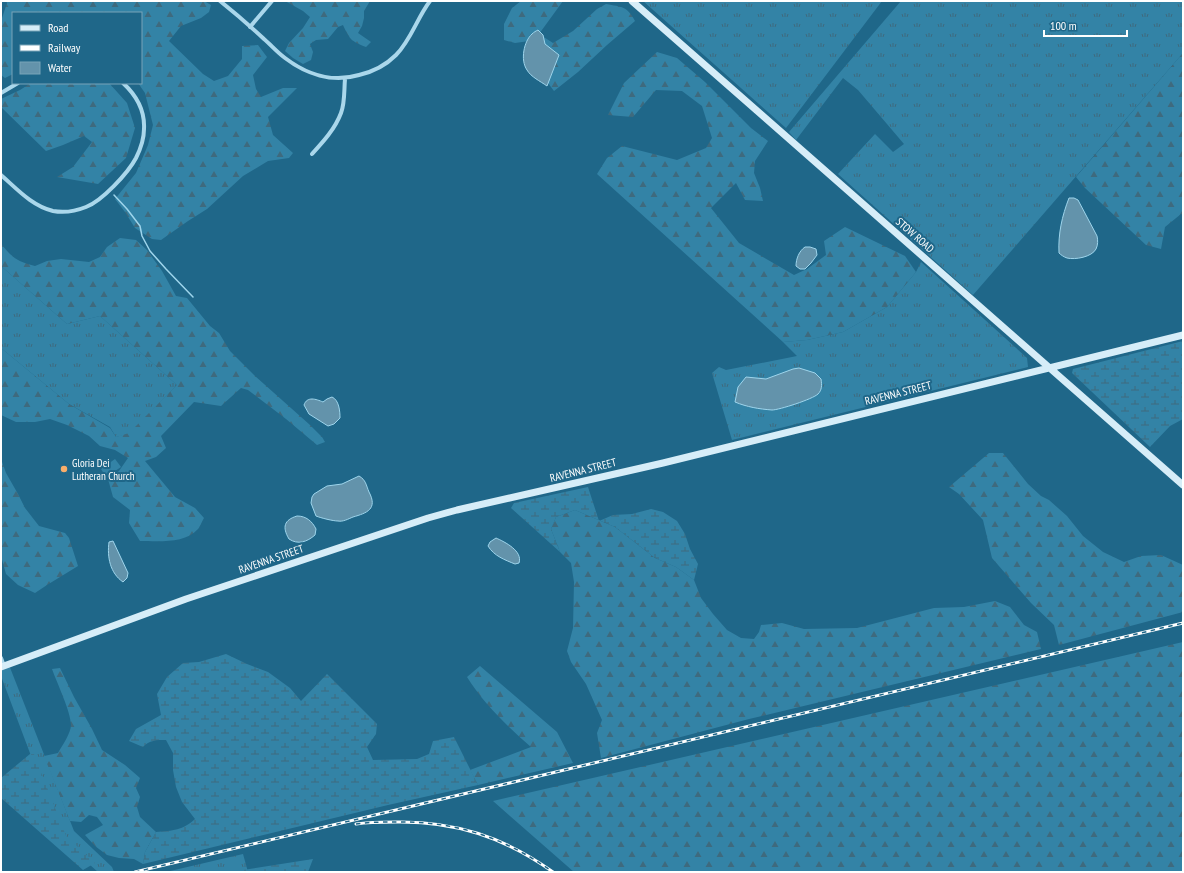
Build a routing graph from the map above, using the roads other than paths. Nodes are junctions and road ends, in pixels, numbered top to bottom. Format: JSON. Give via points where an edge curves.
{"nodes":[{"id":1,"x":220,"y":1,"type":"edge"},
{"id":2,"x":272,"y":1,"type":"edge"},
{"id":3,"x":430,"y":1,"type":"edge"},
{"id":4,"x":632,"y":1,"type":"edge"},
{"id":5,"x":250,"y":26,"type":"junction"},
{"id":6,"x":345,"y":79,"type":"junction"},
{"id":7,"x":16,"y":84,"type":"edge"},
{"id":8,"x":124,"y":84,"type":"edge"},
{"id":9,"x":1,"y":93,"type":"edge"},
{"id":10,"x":312,"y":154,"type":"dead end"},
{"id":11,"x":1,"y":175,"type":"edge"},
{"id":12,"x":1183,"y":335,"type":"edge"},
{"id":13,"x":1051,"y":368,"type":"junction"},
{"id":14,"x":1183,"y":485,"type":"edge"},
{"id":15,"x":1,"y":658,"type":"edge"},
{"id":16,"x":2,"y":667,"type":"edge"}],
"edges":[{"from":1,"to":5,"type":"street"},
{"from":2,"to":5,"type":"street"},
{"from":3,"to":6,"type":"street","via":[[408,40],[395,56],[375,70]]},
{"from":4,"to":13,"type":"street","name":"STOW ROAD"},
{"from":5,"to":6,"type":"street","via":[[299,67],[315,75]]},
{"from":6,"to":10,"type":"street","via":[[341,113],[329,134]]},
{"from":7,"to":9,"type":"street"},
{"from":8,"to":11,"type":"street","via":[[140,106],[144,129],[142,140],[130,167],[98,200],[75,210],[53,211],[26,198]]},
{"from":12,"to":13,"type":"street","name":"RAVENNA STREET"},
{"from":13,"to":14,"type":"street","name":"STOW ROAD"},
{"from":13,"to":16,"type":"street","name":"RAVENNA STREET","via":[[428,518],[186,599]]},
{"from":15,"to":16,"type":"street"}]}
